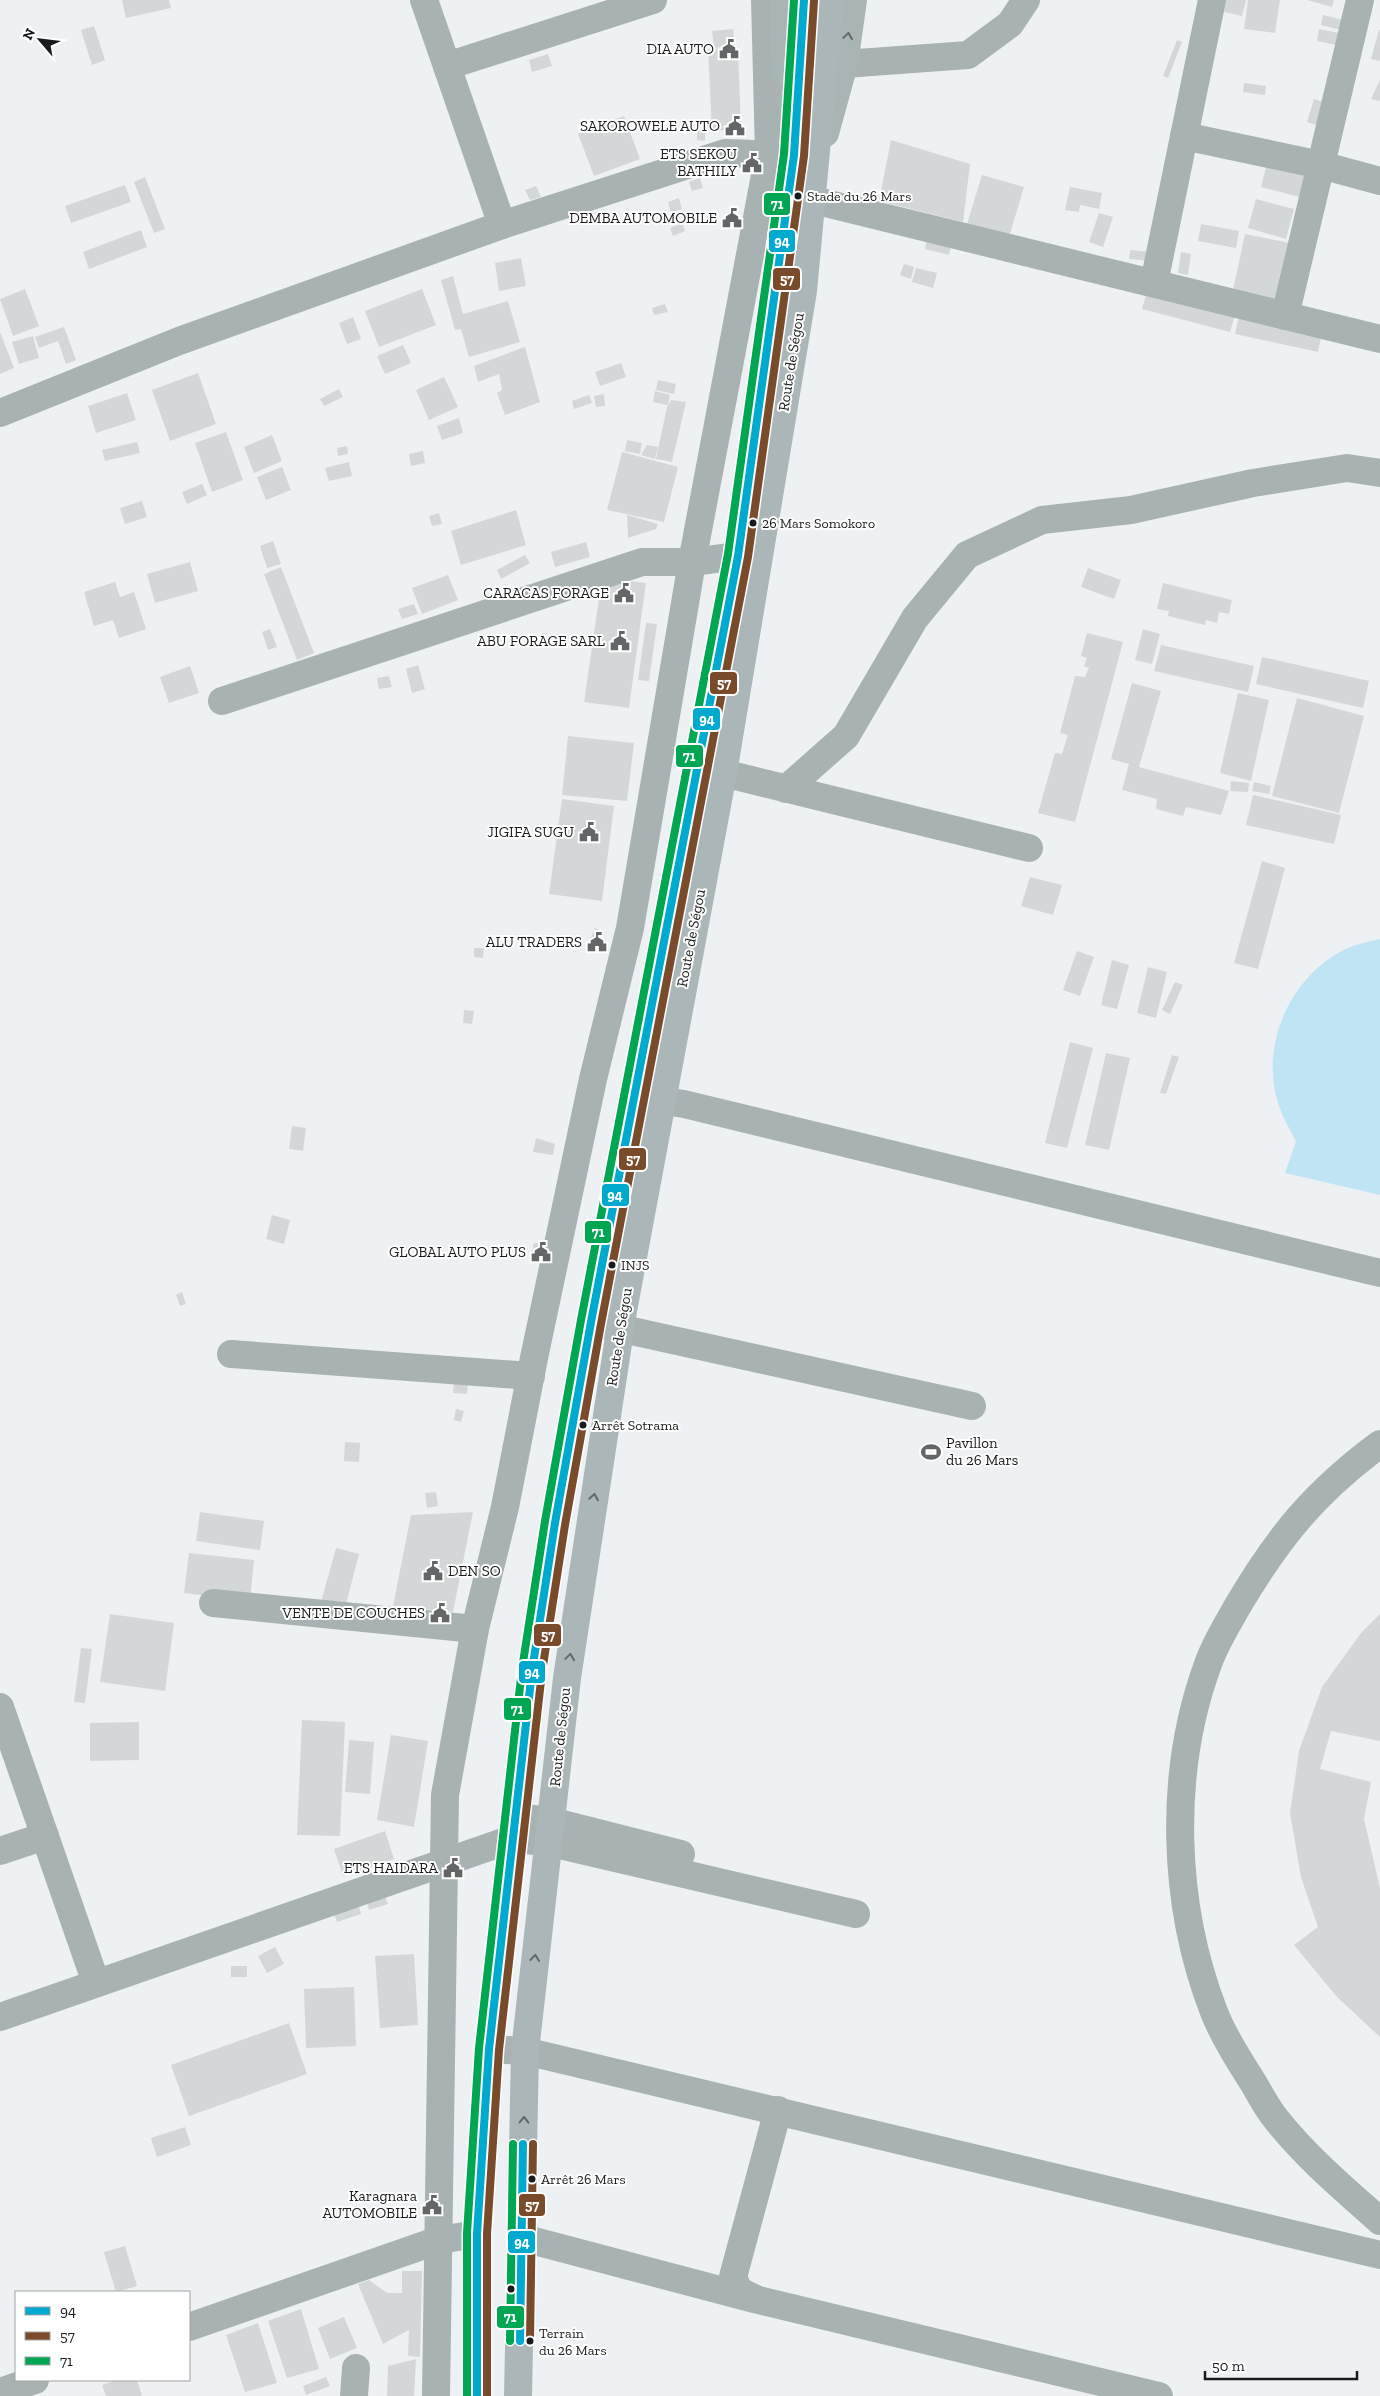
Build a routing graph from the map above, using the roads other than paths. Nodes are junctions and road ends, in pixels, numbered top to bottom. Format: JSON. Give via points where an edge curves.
{"nodes":[{"id":1,"x":424,"y":0,"type":"edge"},
{"id":2,"x":653,"y":0,"type":"edge"},
{"id":3,"x":765,"y":0,"type":"edge"},
{"id":4,"x":784,"y":0,"type":"edge"},
{"id":5,"x":804,"y":0,"type":"edge"},
{"id":6,"x":830,"y":0,"type":"edge"},
{"id":7,"x":853,"y":0,"type":"edge"},
{"id":8,"x":1026,"y":0,"type":"edge"},
{"id":9,"x":1212,"y":0,"type":"edge"},
{"id":10,"x":1360,"y":0,"type":"edge"},
{"id":11,"x":844,"y":64,"type":"junction"},
{"id":12,"x":447,"y":66,"type":"junction"},
{"id":13,"x":810,"y":83,"type":"junction"},
{"id":14,"x":796,"y":122,"type":"junction"},
{"id":15,"x":1184,"y":136,"type":"junction"},
{"id":16,"x":793,"y":159,"type":"junction"},
{"id":17,"x":1321,"y":165,"type":"junction"},
{"id":18,"x":1380,"y":180,"type":"edge"},
{"id":19,"x":813,"y":200,"type":"junction"},
{"id":20,"x":502,"y":225,"type":"junction"},
{"id":21,"x":1154,"y":283,"type":"junction"},
{"id":22,"x":1285,"y":316,"type":"junction"},
{"id":23,"x":1380,"y":339,"type":"edge"},
{"id":24,"x":0,"y":413,"type":"edge"},
{"id":25,"x":1380,"y":473,"type":"edge"},
{"id":26,"x":738,"y":556,"type":"junction"},
{"id":27,"x":692,"y":562,"type":"junction"},
{"id":28,"x":222,"y":701,"type":"dead end"},
{"id":29,"x":723,"y":773,"type":"junction"},
{"id":30,"x":786,"y":788,"type":"junction"},
{"id":31,"x":1029,"y":848,"type":"dead end"},
{"id":32,"x":634,"y":1096,"type":"junction"},
{"id":33,"x":661,"y":1101,"type":"junction"},
{"id":34,"x":1380,"y":1273,"type":"edge"},
{"id":35,"x":593,"y":1314,"type":"junction"},
{"id":36,"x":622,"y":1320,"type":"junction"},
{"id":37,"x":230,"y":1354,"type":"dead end"},
{"id":38,"x":531,"y":1376,"type":"junction"},
{"id":39,"x":974,"y":1398,"type":"dead end"},
{"id":40,"x":1380,"y":1444,"type":"edge"},
{"id":41,"x":213,"y":1603,"type":"dead end"},
{"id":42,"x":475,"y":1629,"type":"junction"},
{"id":43,"x":0,"y":1707,"type":"edge"},
{"id":44,"x":514,"y":1828,"type":"junction"},
{"id":45,"x":549,"y":1831,"type":"junction"},
{"id":46,"x":45,"y":1836,"type":"junction"},
{"id":47,"x":0,"y":1851,"type":"edge"},
{"id":48,"x":442,"y":1862,"type":"junction"},
{"id":49,"x":857,"y":1906,"type":"dead end"},
{"id":50,"x":96,"y":1983,"type":"junction"},
{"id":51,"x":0,"y":2017,"type":"edge"},
{"id":52,"x":489,"y":2049,"type":"junction"},
{"id":53,"x":525,"y":2051,"type":"junction"},
{"id":54,"x":778,"y":2110,"type":"junction"},
{"id":55,"x":1380,"y":2221,"type":"edge"},
{"id":56,"x":478,"y":2234,"type":"junction"},
{"id":57,"x":523,"y":2238,"type":"junction"},
{"id":58,"x":440,"y":2240,"type":"junction"},
{"id":59,"x":1380,"y":2255,"type":"edge"},
{"id":60,"x":758,"y":2300,"type":"junction"},
{"id":61,"x":190,"y":2327,"type":"edge"},
{"id":62,"x":356,"y":2368,"type":"dead end"},
{"id":63,"x":32,"y":2381,"type":"edge"},
{"id":64,"x":0,"y":2392,"type":"edge"},
{"id":65,"x":354,"y":2396,"type":"edge"},
{"id":66,"x":436,"y":2396,"type":"edge"},
{"id":67,"x":477,"y":2396,"type":"edge"},
{"id":68,"x":518,"y":2396,"type":"edge"},
{"id":69,"x":1158,"y":2396,"type":"edge"}],
"edges":[{"from":1,"to":12,"type":"street"},
{"from":2,"to":12,"type":"street"},
{"from":3,"to":16,"type":"street"},
{"from":4,"to":14,"type":"main road","name":"Route de Ségou","via":[[784,56]]},
{"from":5,"to":13,"type":"highway","name":"Route de Ségou"},
{"from":6,"to":13,"type":"highway","name":"Route de Ségou"},
{"from":11,"to":7,"type":"main road","name":"Route de Ségou","one_way":true},
{"from":8,"to":11,"type":"street","via":[[1010,24],[968,55]]},
{"from":9,"to":15,"type":"street"},
{"from":10,"to":17,"type":"street"},
{"from":11,"to":16,"type":"main road","name":"Route de Ségou"},
{"from":12,"to":20,"type":"street"},
{"from":13,"to":14,"type":"highway","name":"Route de Ségou"},
{"from":13,"to":16,"type":"highway","name":"Route de Ségou"},
{"from":14,"to":16,"type":"highway","name":"Route de Ségou"},
{"from":15,"to":17,"type":"street"},
{"from":15,"to":21,"type":"street"},
{"from":16,"to":19,"type":"highway","name":"Route de Ségou"},
{"from":16,"to":20,"type":"street","via":[[726,153]]},
{"from":16,"to":26,"type":"highway","name":"Route de Ségou"},
{"from":16,"to":27,"type":"street"},
{"from":17,"to":18,"type":"street"},
{"from":17,"to":22,"type":"street"},
{"from":19,"to":21,"type":"street"},
{"from":19,"to":29,"type":"highway","name":"Route de Ségou","via":[[802,291]]},
{"from":20,"to":24,"type":"street","via":[[179,341]]},
{"from":21,"to":22,"type":"street"},
{"from":22,"to":23,"type":"street"},
{"from":25,"to":30,"type":"street","via":[[1347,468],[1253,483],[1131,510],[1042,520],[967,555],[915,618],[846,736]]},
{"from":26,"to":27,"type":"street"},
{"from":26,"to":32,"type":"highway","name":"Route de Ségou"},
{"from":27,"to":28,"type":"street","via":[[642,562]]},
{"from":27,"to":38,"type":"street","via":[[630,928],[593,1078]]},
{"from":29,"to":30,"type":"street"},
{"from":29,"to":33,"type":"highway","name":"Route de Ségou"},
{"from":30,"to":31,"type":"street"},
{"from":32,"to":33,"type":"street"},
{"from":32,"to":35,"type":"highway","name":"Route de Ségou"},
{"from":33,"to":34,"type":"street"},
{"from":33,"to":36,"type":"highway","name":"Route de Ségou"},
{"from":35,"to":36,"type":"street"},
{"from":35,"to":44,"type":"highway","name":"Route de Ségou","via":[[532,1671]]},
{"from":36,"to":39,"type":"street"},
{"from":45,"to":36,"type":"highway","name":"Route de Ségou","one_way":true,"via":[[567,1678]]},
{"from":37,"to":38,"type":"street"},
{"from":38,"to":42,"type":"street","via":[[505,1506]]},
{"from":40,"to":55,"type":"street","via":[[1342,1472],[1295,1520],[1259,1569],[1208,1663],[1191,1723],[1182,1778],[1181,1860],[1199,1966],[1215,2014],[1240,2063],[1275,2119],[1327,2174]]},
{"from":41,"to":42,"type":"street"},
{"from":42,"to":48,"type":"street","via":[[444,1796]]},
{"from":43,"to":46,"type":"street"},
{"from":44,"to":45,"type":"street"},
{"from":44,"to":48,"type":"street"},
{"from":44,"to":52,"type":"highway","name":"Route de Ségou"},
{"from":45,"to":49,"type":"street"},
{"from":53,"to":45,"type":"highway","name":"Route de Ségou","one_way":true},
{"from":46,"to":47,"type":"street"},
{"from":46,"to":50,"type":"street"},
{"from":48,"to":50,"type":"street"},
{"from":48,"to":58,"type":"street"},
{"from":50,"to":51,"type":"street"},
{"from":52,"to":53,"type":"street"},
{"from":52,"to":56,"type":"highway","name":"Route de Ségou"},
{"from":53,"to":54,"type":"street"},
{"from":57,"to":53,"type":"highway","name":"Route de Ségou","one_way":true},
{"from":54,"to":59,"type":"street"},
{"from":54,"to":60,"type":"street","via":[[733,2277],[739,2291]]},
{"from":56,"to":58,"type":"street"},
{"from":56,"to":67,"type":"highway","name":"Route de Ségou"},
{"from":57,"to":60,"type":"street"},
{"from":57,"to":68,"type":"highway","name":"Route de Ségou"},
{"from":58,"to":61,"type":"street"},
{"from":58,"to":66,"type":"street"},
{"from":60,"to":69,"type":"street"},
{"from":62,"to":65,"type":"street"},
{"from":63,"to":64,"type":"street"}]}
